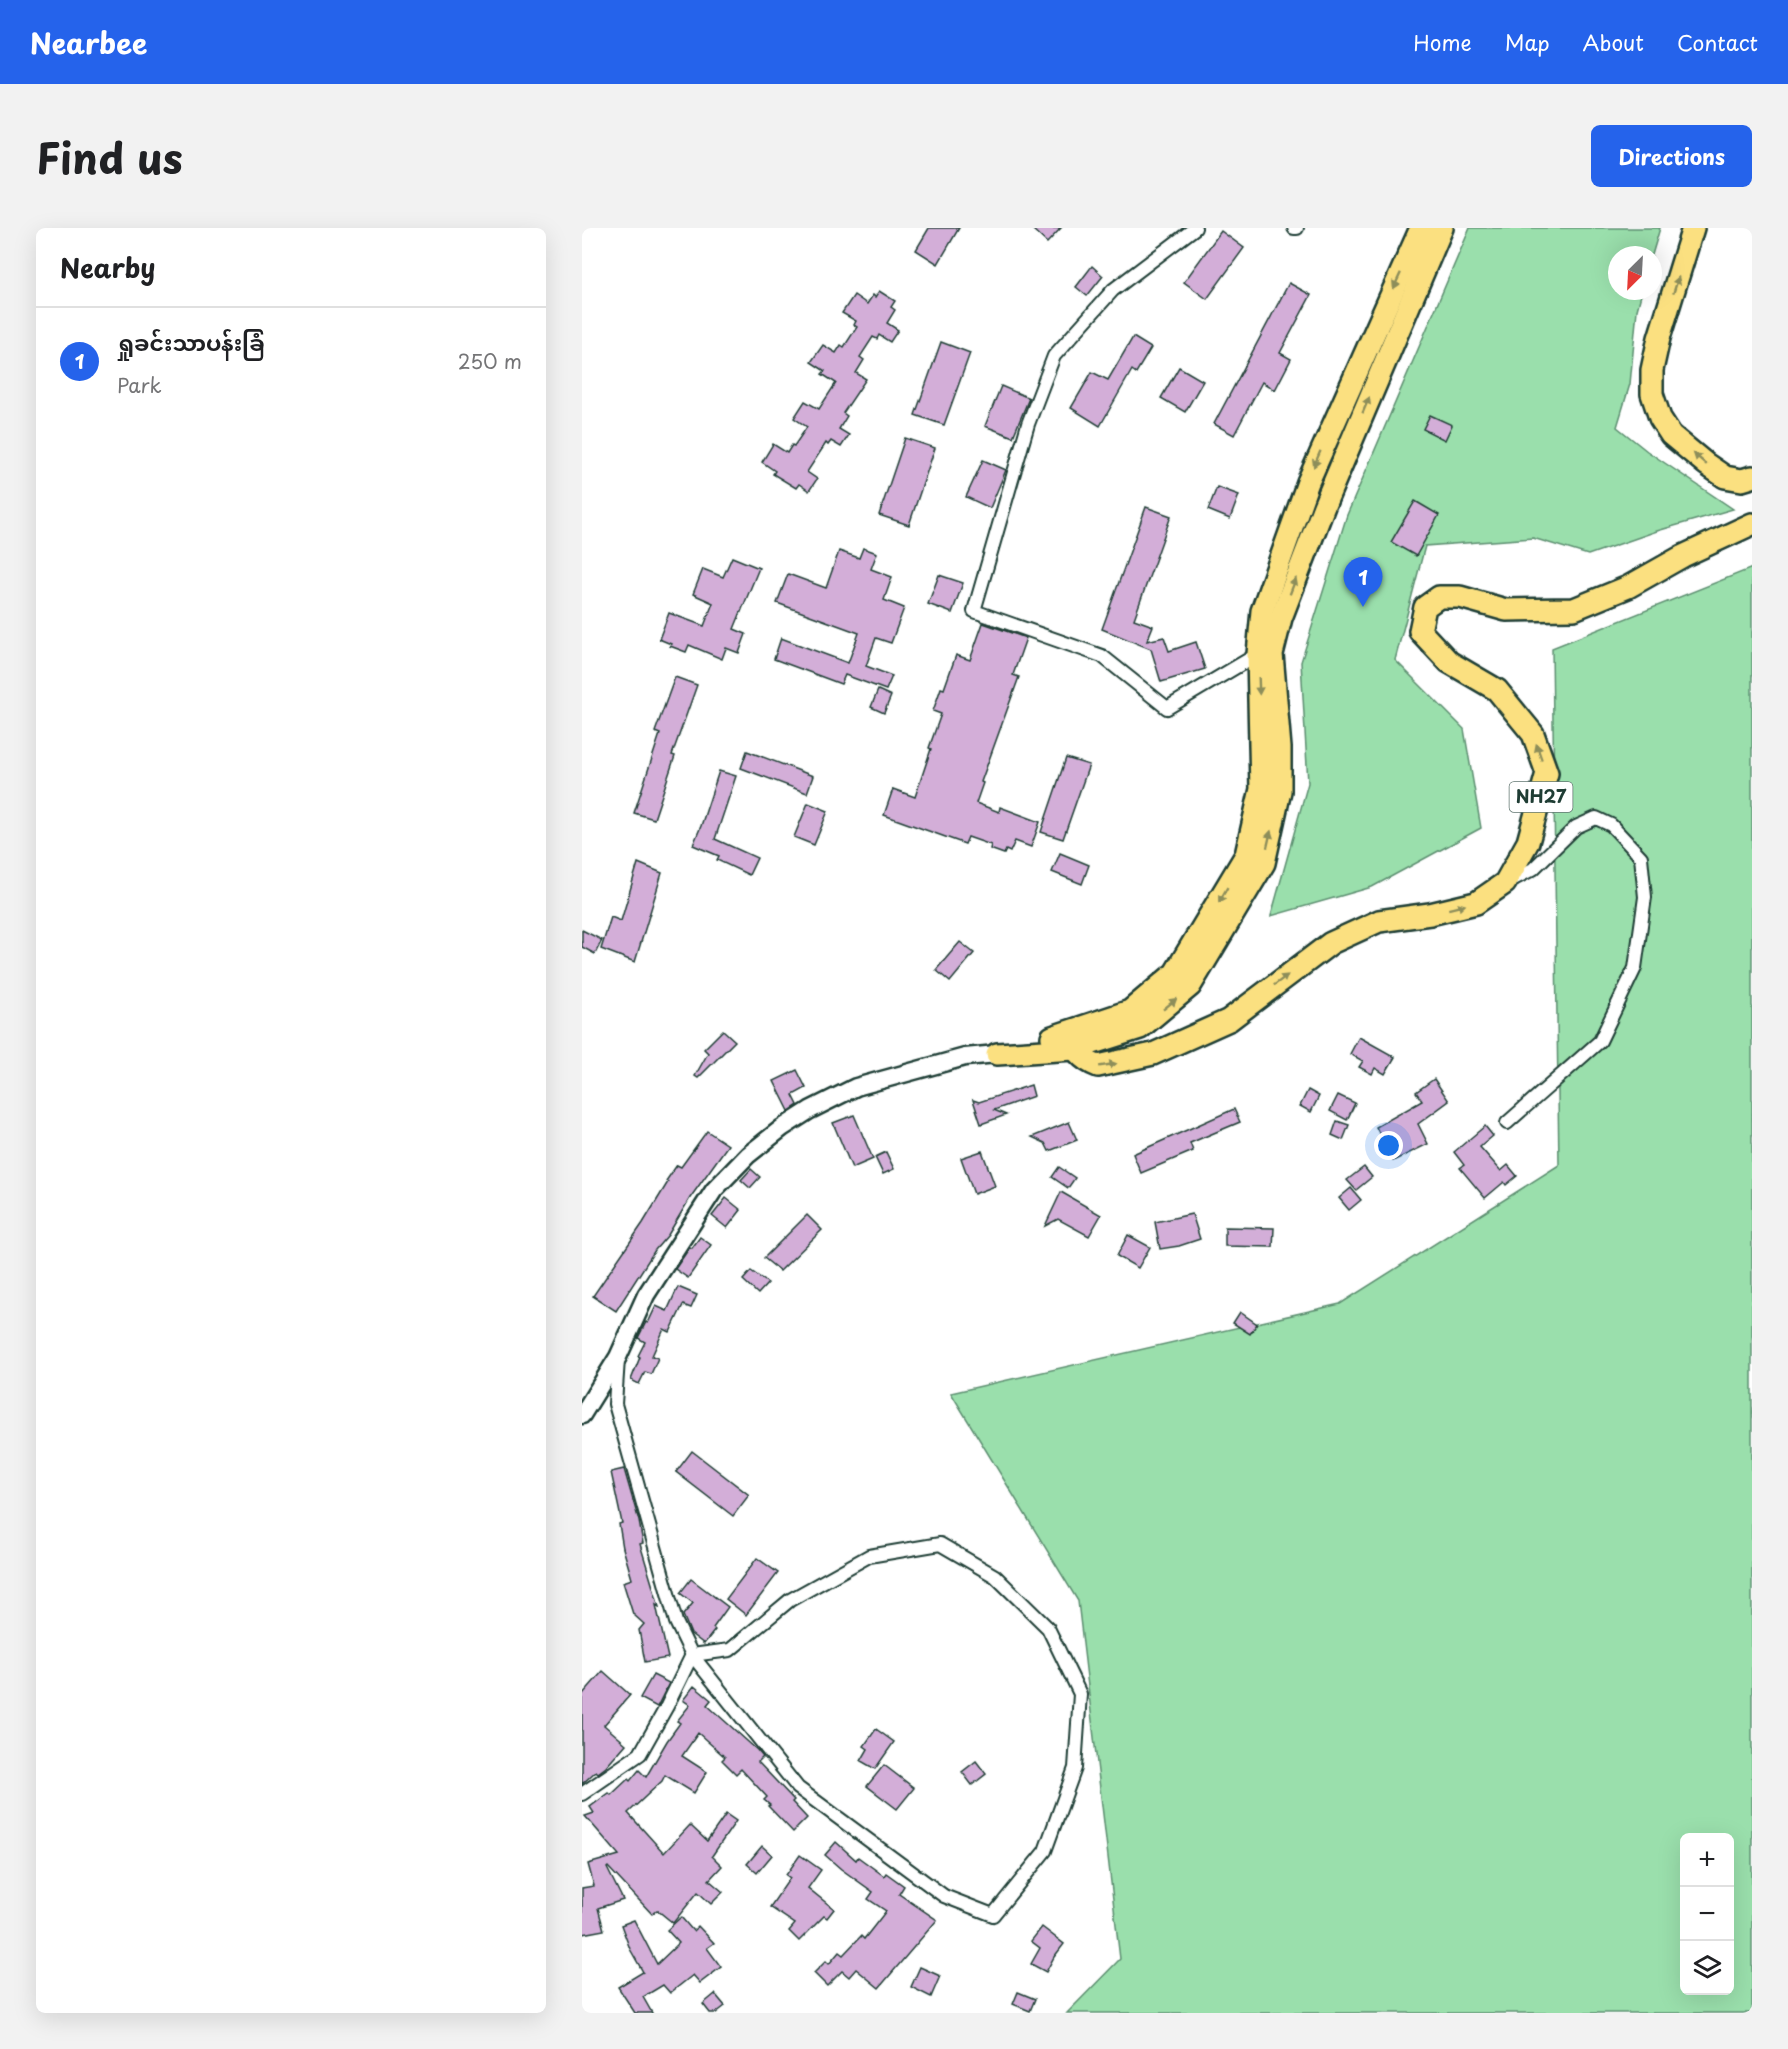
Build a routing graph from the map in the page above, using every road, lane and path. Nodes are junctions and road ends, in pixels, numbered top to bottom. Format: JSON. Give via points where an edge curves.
{"nodes":[{"id":1,"x":1195,"y":228,"type":"edge"},
{"id":2,"x":1421,"y":228,"type":"edge"},
{"id":3,"x":1442,"y":228,"type":"edge"},
{"id":4,"x":1693,"y":228,"type":"edge"},
{"id":5,"x":1752,"y":477,"type":"edge"},
{"id":6,"x":1752,"y":524,"type":"edge"},
{"id":7,"x":1272,"y":615,"type":"junction"},
{"id":8,"x":1258,"y":654,"type":"junction"},
{"id":9,"x":1504,"y":884,"type":"junction"},
{"id":10,"x":1070,"y":1041,"type":"junction"},
{"id":11,"x":997,"y":1054,"type":"joint"},
{"id":12,"x":1507,"y":1123,"type":"dead end"},
{"id":13,"x":618,"y":1357,"type":"junction"},
{"id":14,"x":582,"y":1415,"type":"edge"},
{"id":15,"x":692,"y":1655,"type":"junction"},
{"id":16,"x":582,"y":1794,"type":"edge"}],
"edges":[{"from":1,"to":8,"type":"street","via":[[1113,290],[1054,356],[1028,424],[974,611],[1102,656],[1167,708]]},
{"from":2,"to":7,"type":"highway","one_way":true,"via":[[1308,482]]},
{"from":7,"to":3,"type":"highway","one_way":true,"via":[[1324,506]]},
{"from":5,"to":4,"type":"highway","one_way":true,"via":[[1725,477],[1671,435],[1652,394],[1659,338]]},
{"from":9,"to":6,"type":"highway","number":"NH27","one_way":true,"via":[[1528,842],[1547,773],[1533,734],[1497,690],[1449,662],[1420,631],[1425,607],[1439,597],[1460,597],[1506,610],[1574,609],[1628,587]]},
{"from":7,"to":8,"type":"highway"},
{"from":10,"to":7,"type":"highway","one_way":true,"via":[[1140,1028],[1190,986],[1264,863],[1280,791]]},
{"from":8,"to":10,"type":"highway","one_way":true,"via":[[1261,789],[1245,855],[1175,973],[1130,1011]]},
{"from":10,"to":9,"type":"highway","number":"NH27","one_way":true,"via":[[1090,1063],[1098,1066],[1153,1054],[1229,1020],[1331,943],[1379,921],[1476,903]]},
{"from":9,"to":12,"type":"street","via":[[1533,869],[1576,827],[1596,818],[1611,825],[1641,857],[1645,897],[1635,968],[1600,1041]]},
{"from":10,"to":11,"type":"highway"},
{"from":11,"to":13,"type":"main road","via":[[965,1057],[856,1087],[810,1110],[748,1155],[714,1190],[645,1295]]},
{"from":13,"to":14,"type":"main road"},
{"from":13,"to":15,"type":"street","via":[[615,1404],[676,1622]]},
{"from":15,"to":15,"type":"street","via":[[798,1788],[944,1896],[993,1915],[1045,1851],[1076,1768],[1080,1694],[1048,1628],[995,1576],[940,1544],[869,1556],[790,1600],[730,1650]]},
{"from":15,"to":16,"type":"street","via":[[640,1754]]}]}
